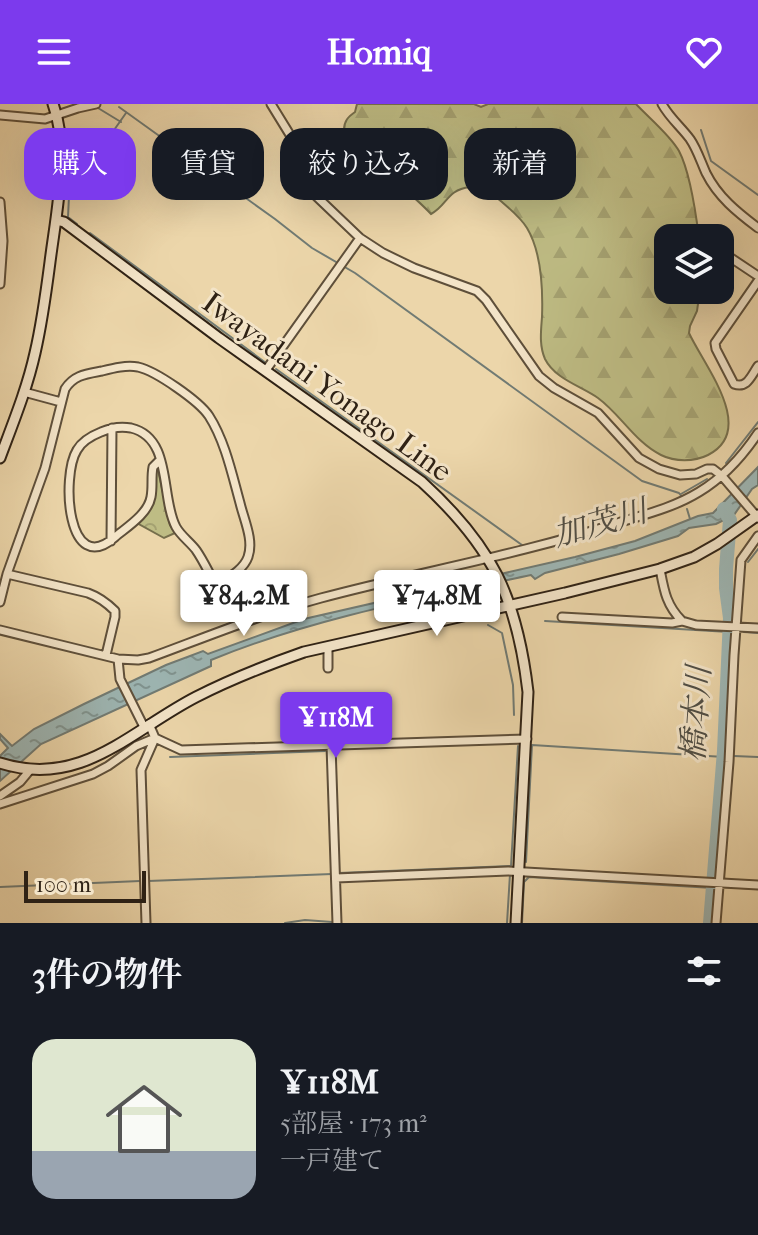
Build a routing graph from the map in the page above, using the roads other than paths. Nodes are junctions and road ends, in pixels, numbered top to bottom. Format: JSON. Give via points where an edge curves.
{"nodes":[{"id":1,"x":53,"y":104,"type":"edge"},
{"id":2,"x":96,"y":104,"type":"edge"},
{"id":3,"x":271,"y":104,"type":"edge"},
{"id":4,"x":662,"y":104,"type":"edge"},
{"id":5,"x":0,"y":115,"type":"edge"},
{"id":6,"x":57,"y":115,"type":"junction"},
{"id":7,"x":0,"y":202,"type":"edge"},
{"id":8,"x":56,"y":220,"type":"junction"},
{"id":9,"x":758,"y":228,"type":"edge"},
{"id":10,"x":360,"y":238,"type":"junction"},
{"id":11,"x":734,"y":261,"type":"edge"},
{"id":12,"x":758,"y":278,"type":"edge"},
{"id":13,"x":0,"y":284,"type":"edge"},
{"id":14,"x":758,"y":366,"type":"edge"},
{"id":15,"x":266,"y":370,"type":"junction"},
{"id":16,"x":24,"y":392,"type":"junction"},
{"id":17,"x":61,"y":402,"type":"junction"},
{"id":18,"x":112,"y":428,"type":"junction"},
{"id":19,"x":758,"y":433,"type":"edge"},
{"id":20,"x":0,"y":458,"type":"edge"},
{"id":21,"x":160,"y":460,"type":"junction"},
{"id":22,"x":722,"y":476,"type":"junction"},
{"id":23,"x":757,"y":516,"type":"edge"},
{"id":24,"x":758,"y":536,"type":"edge"},
{"id":25,"x":111,"y":541,"type":"junction"},
{"id":26,"x":491,"y":561,"type":"junction"},
{"id":27,"x":660,"y":569,"type":"junction"},
{"id":28,"x":7,"y":574,"type":"junction"},
{"id":29,"x":216,"y":585,"type":"junction"},
{"id":30,"x":0,"y":602,"type":"edge"},
{"id":31,"x":510,"y":605,"type":"junction"},
{"id":32,"x":562,"y":617,"type":"dead end"},
{"id":33,"x":682,"y":621,"type":"junction"},
{"id":34,"x":240,"y":623,"type":"junction"},
{"id":35,"x":732,"y":627,"type":"junction"},
{"id":36,"x":758,"y":628,"type":"edge"},
{"id":37,"x":0,"y":630,"type":"edge"},
{"id":38,"x":328,"y":647,"type":"junction"},
{"id":39,"x":106,"y":655,"type":"junction"},
{"id":40,"x":118,"y":659,"type":"junction"},
{"id":41,"x":328,"y":668,"type":"dead end"},
{"id":42,"x":144,"y":723,"type":"junction"},
{"id":43,"x":155,"y":738,"type":"junction"},
{"id":44,"x":527,"y":739,"type":"junction"},
{"id":45,"x":331,"y":745,"type":"junction"},
{"id":46,"x":0,"y":763,"type":"edge"},
{"id":47,"x":30,"y":770,"type":"junction"},
{"id":48,"x":0,"y":796,"type":"edge"},
{"id":49,"x":0,"y":804,"type":"edge"},
{"id":50,"x":519,"y":872,"type":"junction"},
{"id":51,"x":336,"y":878,"type":"junction"},
{"id":52,"x":715,"y":883,"type":"junction"},
{"id":53,"x":758,"y":885,"type":"edge"},
{"id":54,"x":146,"y":923,"type":"edge"},
{"id":55,"x":337,"y":923,"type":"edge"},
{"id":56,"x":516,"y":923,"type":"edge"},
{"id":57,"x":716,"y":923,"type":"edge"}],
"edges":[{"from":1,"to":6,"type":"main road"},
{"from":2,"to":6,"type":"street"},
{"from":3,"to":10,"type":"street","via":[[307,164],[316,196]]},
{"from":4,"to":9,"type":"street","via":[[692,141],[718,194]]},
{"from":5,"to":6,"type":"street"},
{"from":6,"to":8,"type":"main road","via":[[61,167]]},
{"from":7,"to":13,"type":"street"},
{"from":8,"to":15,"type":"main road","name":"Iwayadani Yonago Line"},
{"from":8,"to":16,"type":"main road","via":[[36,353]]},
{"from":10,"to":15,"type":"street"},
{"from":10,"to":22,"type":"street","via":[[414,268],[477,291],[539,376],[598,413],[639,458],[675,475],[713,469]]},
{"from":11,"to":12,"type":"street"},
{"from":12,"to":14,"type":"street","via":[[715,343],[734,384],[746,384]]},
{"from":15,"to":26,"type":"main road","name":"Iwayadani Yonago Line","via":[[422,482]]},
{"from":16,"to":17,"type":"street"},
{"from":16,"to":20,"type":"main road"},
{"from":17,"to":28,"type":"street","via":[[45,468]]},
{"from":17,"to":29,"type":"street","via":[[65,389],[79,376],[137,367],[165,380],[208,414],[250,541],[245,563]]},
{"from":18,"to":21,"type":"street","via":[[147,435]]},
{"from":18,"to":25,"type":"street"},
{"from":18,"to":25,"type":"street","via":[[79,446],[69,489],[73,524],[83,542],[99,548]]},
{"from":19,"to":22,"type":"street"},
{"from":21,"to":25,"type":"street","via":[[153,467],[148,505]]},
{"from":21,"to":29,"type":"street","via":[[175,525]]},
{"from":22,"to":23,"type":"street"},
{"from":22,"to":26,"type":"street","via":[[676,505]]},
{"from":23,"to":27,"type":"main road","via":[[694,557]]},
{"from":24,"to":35,"type":"street","via":[[741,560]]},
{"from":26,"to":31,"type":"main road","name":"Iwayadani Yonago Line"},
{"from":26,"to":34,"type":"street","via":[[321,598]]},
{"from":27,"to":31,"type":"main road"},
{"from":27,"to":33,"type":"street","via":[[665,594]]},
{"from":28,"to":30,"type":"street"},
{"from":28,"to":39,"type":"street","via":[[88,593],[109,605],[115,617]]},
{"from":29,"to":34,"type":"street"},
{"from":31,"to":38,"type":"main road"},
{"from":31,"to":44,"type":"main road","name":"Iwayadani Yonago Line","via":[[524,655]]},
{"from":32,"to":33,"type":"street"},
{"from":33,"to":35,"type":"street"},
{"from":34,"to":40,"type":"street","via":[[149,658]]},
{"from":35,"to":36,"type":"street"},
{"from":35,"to":52,"type":"street"},
{"from":37,"to":39,"type":"street"},
{"from":38,"to":41,"type":"street"},
{"from":38,"to":42,"type":"main road","via":[[234,678]]},
{"from":39,"to":40,"type":"street"},
{"from":40,"to":42,"type":"street","via":[[120,679]]},
{"from":42,"to":43,"type":"street"},
{"from":42,"to":47,"type":"main road","via":[[108,751],[73,766]]},
{"from":43,"to":45,"type":"street","via":[[181,750]]},
{"from":43,"to":49,"type":"street","via":[[93,774]]},
{"from":43,"to":54,"type":"street","via":[[141,770]]},
{"from":44,"to":45,"type":"street"},
{"from":44,"to":50,"type":"main road","name":"Iwayadani Yonago Line"},
{"from":45,"to":51,"type":"street"},
{"from":46,"to":47,"type":"main road"},
{"from":47,"to":48,"type":"street"},
{"from":50,"to":51,"type":"street"},
{"from":50,"to":52,"type":"street"},
{"from":50,"to":56,"type":"main road","name":"Iwayadani Yonago Line"},
{"from":51,"to":55,"type":"street"},
{"from":52,"to":53,"type":"street"},
{"from":52,"to":57,"type":"street"}]}
